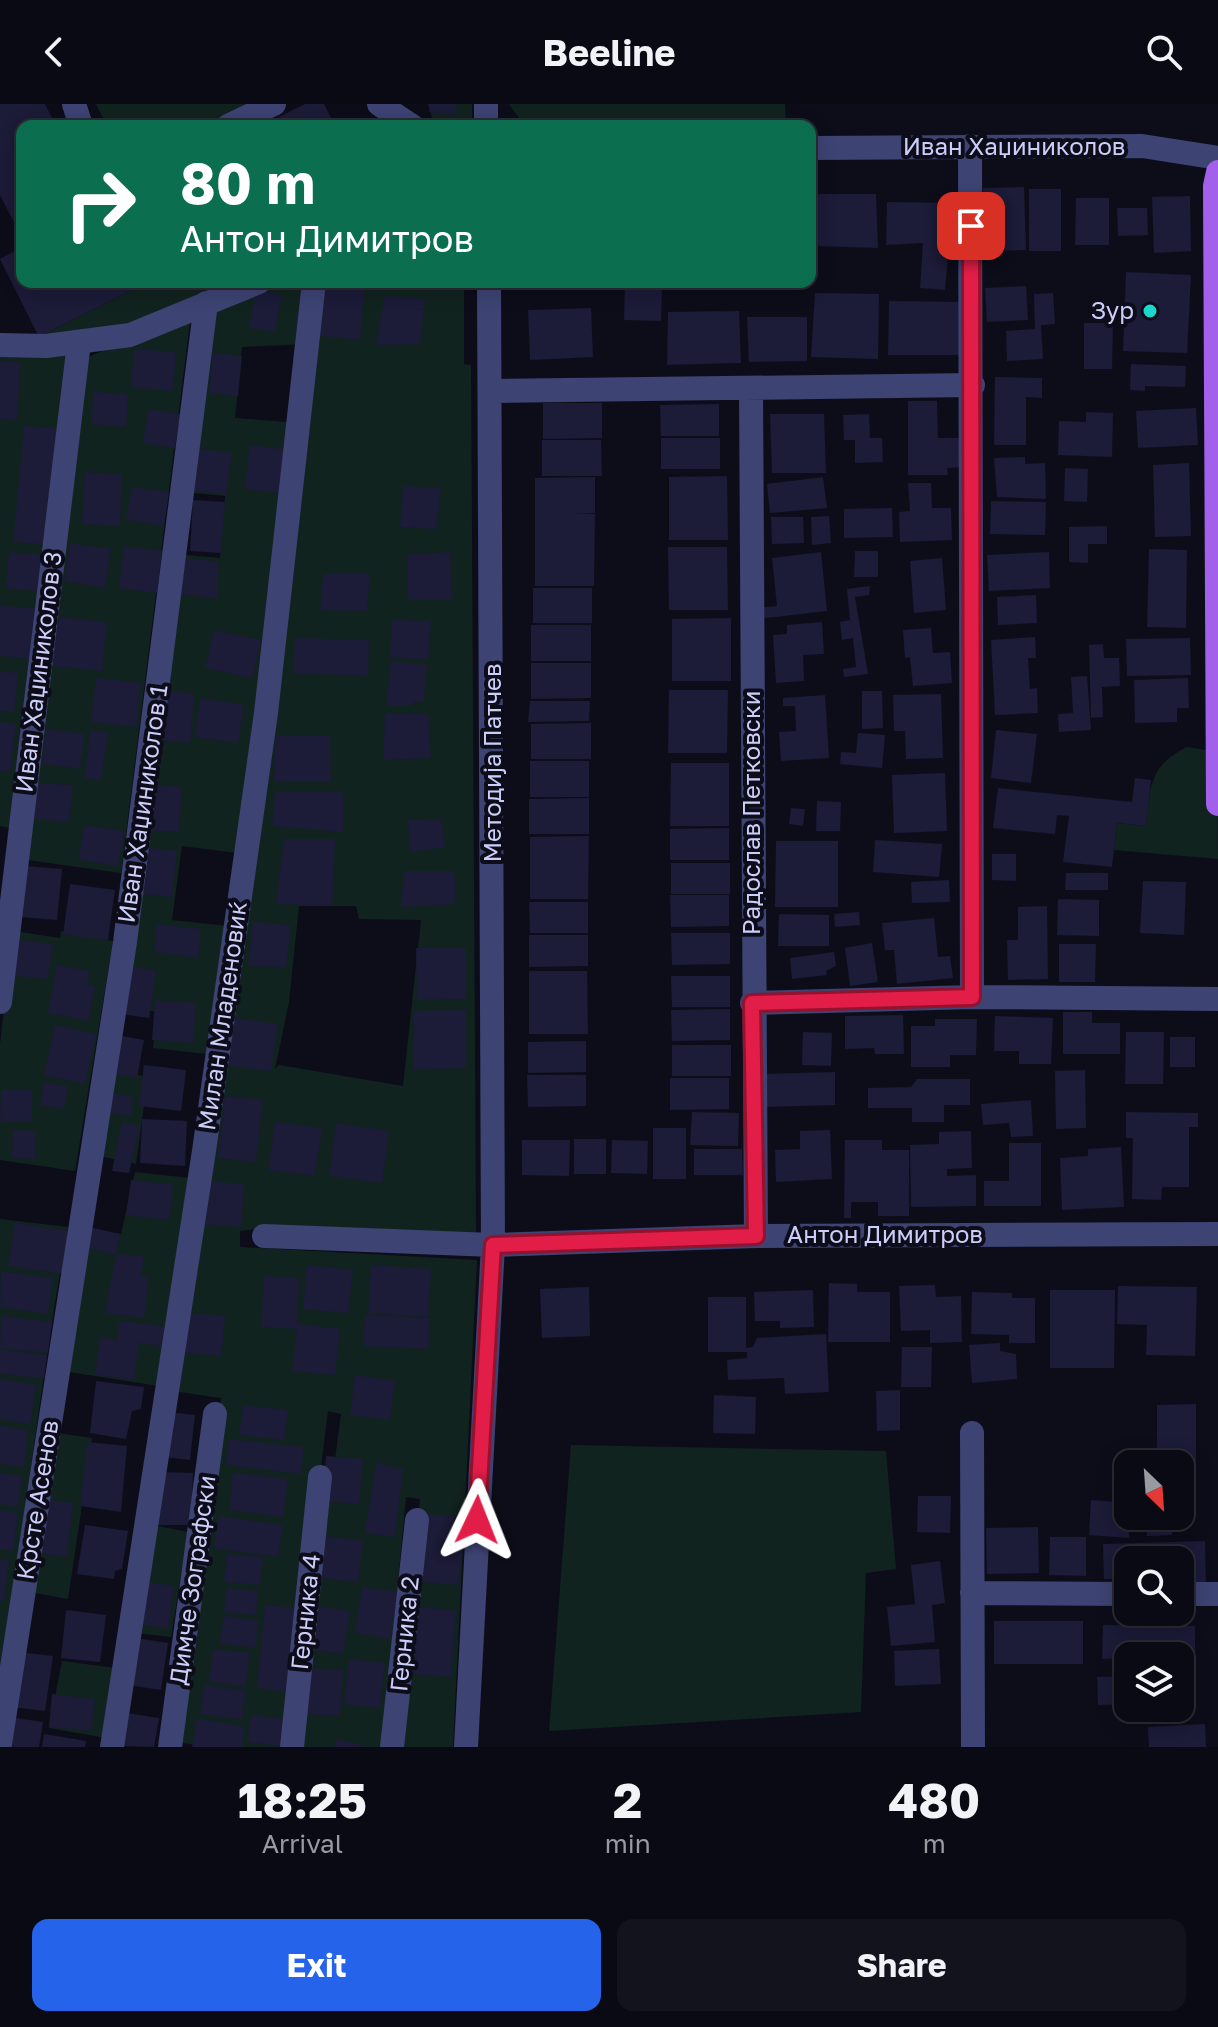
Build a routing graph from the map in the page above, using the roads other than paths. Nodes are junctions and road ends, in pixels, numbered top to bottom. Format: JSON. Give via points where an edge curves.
{"nodes":[{"id":1,"x":274,"y":104,"type":"edge"},
{"id":2,"x":379,"y":104,"type":"edge"},
{"id":3,"x":241,"y":120,"type":"edge"},
{"id":4,"x":403,"y":120,"type":"edge"},
{"id":5,"x":970,"y":146,"type":"junction"},
{"id":6,"x":816,"y":148,"type":"edge"},
{"id":7,"x":1218,"y":158,"type":"edge"},
{"id":8,"x":1218,"y":172,"type":"edge"},
{"id":9,"x":244,"y":288,"type":"edge"},
{"id":10,"x":313,"y":288,"type":"edge"},
{"id":11,"x":489,"y":288,"type":"edge"},
{"id":12,"x":206,"y":303,"type":"junction"},
{"id":13,"x":79,"y":342,"type":"junction"},
{"id":14,"x":0,"y":345,"type":"edge"},
{"id":15,"x":973,"y":385,"type":"junction"},
{"id":16,"x":751,"y":389,"type":"junction"},
{"id":17,"x":492,"y":391,"type":"junction"},
{"id":18,"x":1218,"y":804,"type":"edge"},
{"id":19,"x":972,"y":997,"type":"junction"},
{"id":20,"x":1218,"y":999,"type":"edge"},
{"id":21,"x":0,"y":1002,"type":"edge"},
{"id":22,"x":752,"y":1003,"type":"junction"},
{"id":23,"x":1218,"y":1234,"type":"edge"},
{"id":24,"x":264,"y":1236,"type":"dead end"},
{"id":25,"x":756,"y":1236,"type":"junction"},
{"id":26,"x":493,"y":1245,"type":"junction"},
{"id":27,"x":68,"y":1303,"type":"joint"},
{"id":28,"x":215,"y":1414,"type":"dead end"},
{"id":29,"x":972,"y":1433,"type":"dead end"},
{"id":30,"x":320,"y":1477,"type":"dead end"},
{"id":31,"x":417,"y":1520,"type":"dead end"},
{"id":32,"x":972,"y":1593,"type":"junction"},
{"id":33,"x":1114,"y":1594,"type":"edge"},
{"id":34,"x":1194,"y":1594,"type":"edge"},
{"id":35,"x":1218,"y":1594,"type":"edge"},
{"id":36,"x":0,"y":1744,"type":"edge"},
{"id":37,"x":112,"y":1747,"type":"edge"},
{"id":38,"x":170,"y":1747,"type":"edge"},
{"id":39,"x":292,"y":1747,"type":"edge"},
{"id":40,"x":392,"y":1747,"type":"edge"},
{"id":41,"x":466,"y":1747,"type":"edge"},
{"id":42,"x":973,"y":1747,"type":"edge"}],
"edges":[{"from":1,"to":3,"type":"street"},
{"from":2,"to":4,"type":"street"},
{"from":5,"to":6,"type":"street","name":"Иван Хаџиниколов"},
{"from":5,"to":7,"type":"street","name":"Иван Хаџиниколов","via":[[1142,146]]},
{"from":5,"to":15,"type":"street"},
{"from":8,"to":18,"type":"main road"},
{"from":9,"to":12,"type":"street"},
{"from":10,"to":37,"type":"street","name":"Милан Младеновиќ","via":[[266,713]]},
{"from":11,"to":17,"type":"street","name":"Методија Патчев"},
{"from":12,"to":13,"type":"street","via":[[130,335]]},
{"from":12,"to":27,"type":"street","name":"Иван Хаџиниколов 1","via":[[125,942]]},
{"from":13,"to":14,"type":"street"},
{"from":13,"to":21,"type":"street","name":"Иван Хаџиниколов 3"},
{"from":15,"to":16,"type":"street"},
{"from":15,"to":19,"type":"street"},
{"from":16,"to":17,"type":"street"},
{"from":16,"to":22,"type":"street","name":"Радослав Петковски"},
{"from":17,"to":26,"type":"street","name":"Методија Патчев"},
{"from":19,"to":20,"type":"street"},
{"from":19,"to":22,"type":"street"},
{"from":22,"to":25,"type":"street","name":"Радослав Петковски"},
{"from":23,"to":25,"type":"street","name":"Антон Димитров"},
{"from":24,"to":26,"type":"street","name":"Антон Димитров"},
{"from":25,"to":26,"type":"street","name":"Антон Димитров"},
{"from":26,"to":41,"type":"street","name":"Методија Патчев"},
{"from":27,"to":36,"type":"street","name":"Крсте Асенов"},
{"from":28,"to":38,"type":"street","name":"Димче Зографски"},
{"from":29,"to":32,"type":"street"},
{"from":30,"to":39,"type":"street","name":"Герника 4"},
{"from":31,"to":40,"type":"street","name":"Герника 2"},
{"from":32,"to":33,"type":"street"},
{"from":32,"to":42,"type":"street"},
{"from":34,"to":35,"type":"street"}]}
